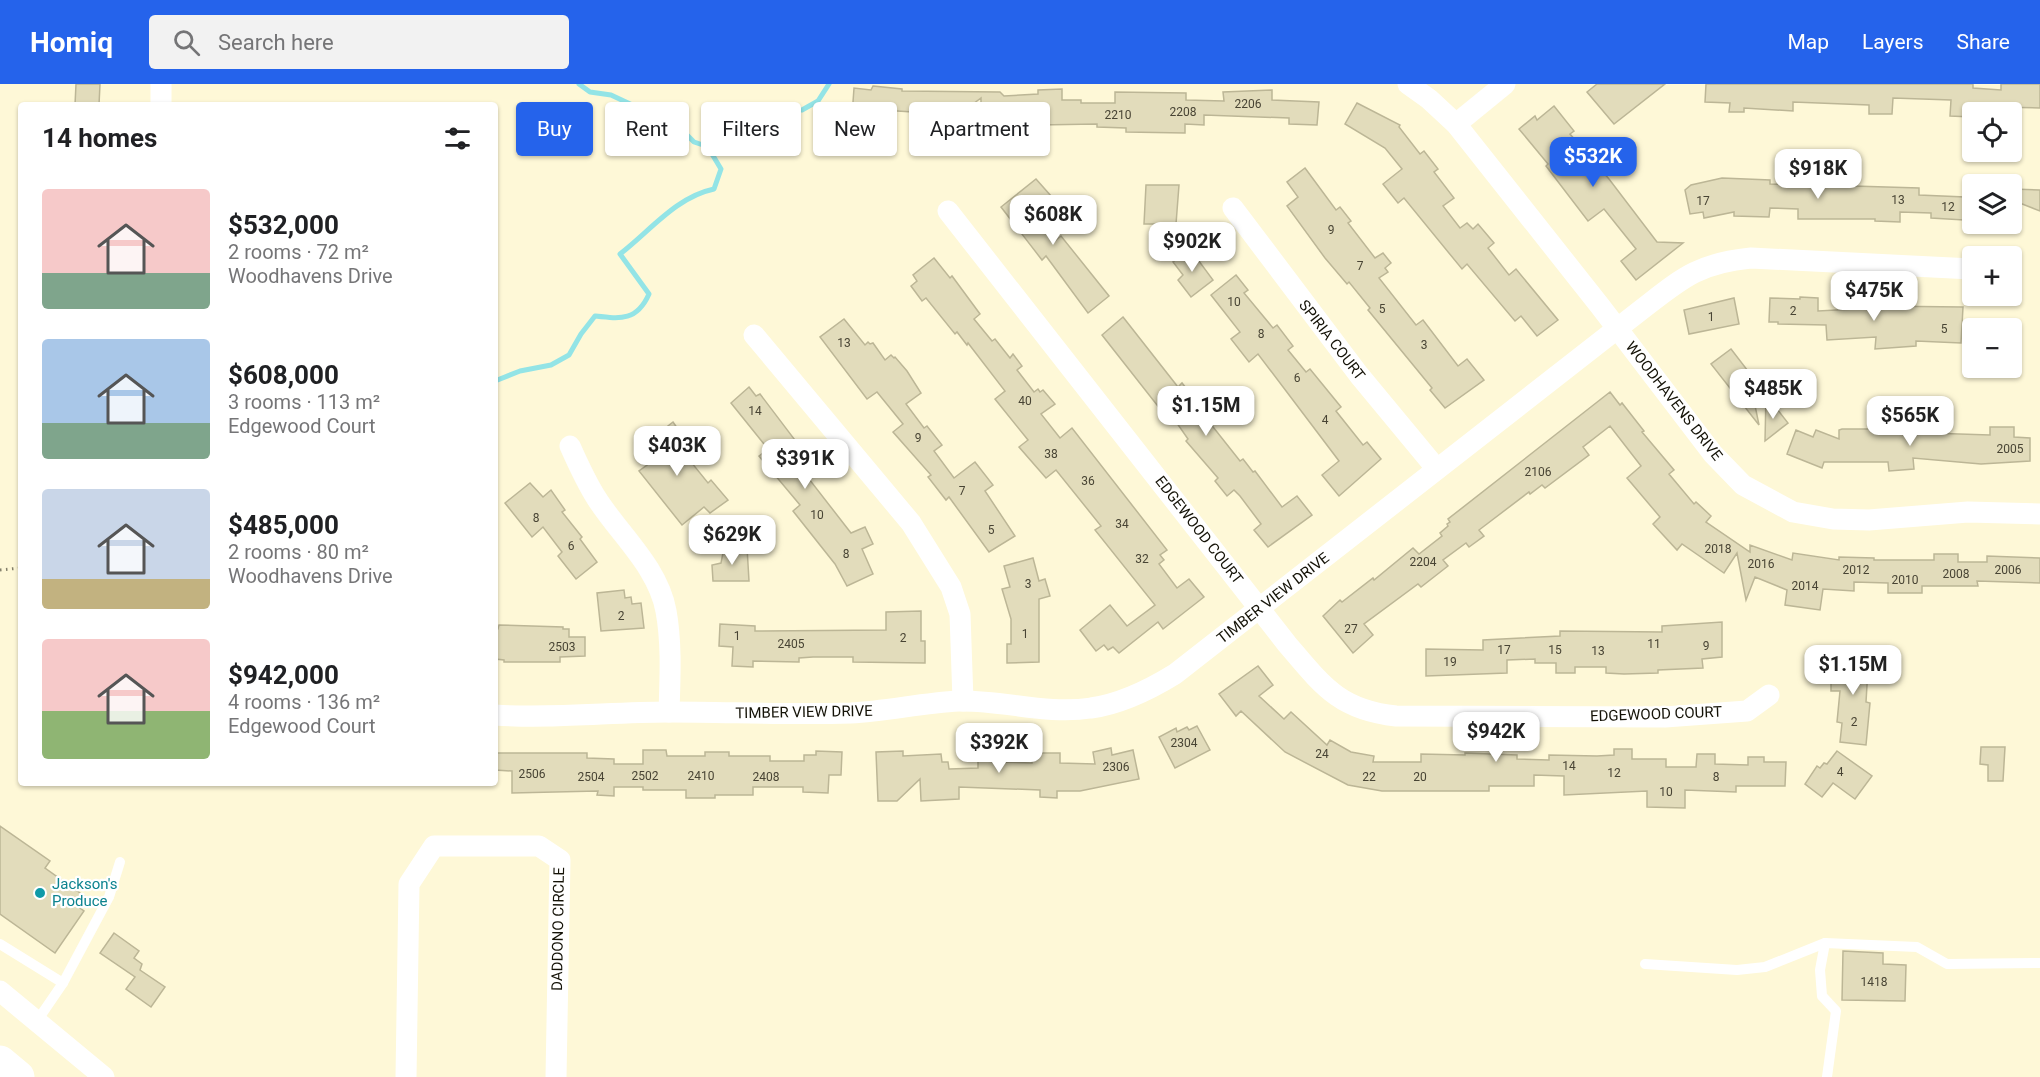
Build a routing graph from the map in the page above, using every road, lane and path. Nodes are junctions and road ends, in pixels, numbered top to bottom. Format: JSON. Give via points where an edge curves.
{"nodes":[{"id":1,"x":161,"y":84,"type":"edge"},
{"id":2,"x":1408,"y":84,"type":"edge"},
{"id":3,"x":1505,"y":84,"type":"edge"},
{"id":4,"x":160,"y":102,"type":"edge"},
{"id":5,"x":1456,"y":124,"type":"junction"},
{"id":6,"x":1233,"y":208,"type":"dead end"},
{"id":7,"x":948,"y":211,"type":"dead end"},
{"id":8,"x":1962,"y":269,"type":"edge"},
{"id":9,"x":1617,"y":328,"type":"junction"},
{"id":10,"x":754,"y":335,"type":"dead end"},
{"id":11,"x":570,"y":446,"type":"dead end"},
{"id":12,"x":1436,"y":468,"type":"junction"},
{"id":13,"x":2040,"y":514,"type":"edge"},
{"id":14,"x":18,"y":568,"type":"edge"},
{"id":15,"x":0,"y":570,"type":"edge"},
{"id":16,"x":1260,"y":608,"type":"junction"},
{"id":17,"x":1769,"y":695,"type":"dead end"},
{"id":18,"x":963,"y":701,"type":"junction"},
{"id":19,"x":669,"y":712,"type":"junction"},
{"id":20,"x":498,"y":716,"type":"edge"},
{"id":21,"x":120,"y":862,"type":"dead end"},
{"id":22,"x":1825,"y":943,"type":"junction"},
{"id":23,"x":0,"y":944,"type":"edge"},
{"id":24,"x":2040,"y":963,"type":"edge"},
{"id":25,"x":1645,"y":964,"type":"dead end"},
{"id":26,"x":63,"y":983,"type":"junction"},
{"id":27,"x":0,"y":991,"type":"edge"},
{"id":28,"x":37,"y":1021,"type":"junction"},
{"id":29,"x":0,"y":1062,"type":"edge"},
{"id":30,"x":18,"y":1077,"type":"edge"},
{"id":31,"x":105,"y":1077,"type":"edge"},
{"id":32,"x":406,"y":1077,"type":"edge"},
{"id":33,"x":556,"y":1077,"type":"edge"},
{"id":34,"x":1827,"y":1077,"type":"edge"}],
"edges":[{"from":1,"to":4,"type":"street"},
{"from":2,"to":5,"type":"street","name":"WOODHAVENS DRIVE"},
{"from":3,"to":5,"type":"street"},
{"from":5,"to":9,"type":"street","name":"WOODHAVENS DRIVE"},
{"from":6,"to":12,"type":"street","name":"SPIRIA COURT","via":[[1359,375]]},
{"from":7,"to":16,"type":"street","name":"EDGEWOOD COURT"},
{"from":8,"to":9,"type":"street","name":"TIMBER VIEW DRIVE","via":[[1750,258],[1722,261],[1671,287]]},
{"from":9,"to":12,"type":"street","name":"TIMBER VIEW DRIVE"},
{"from":9,"to":13,"type":"street","name":"WOODHAVENS DRIVE","via":[[1713,454],[1743,485],[1786,508],[1833,519],[1869,520],[1968,512]]},
{"from":10,"to":18,"type":"street","via":[[911,523],[947,579],[960,614]]},
{"from":11,"to":19,"type":"street","via":[[597,500],[642,559],[660,591],[669,647]]},
{"from":12,"to":16,"type":"street","name":"TIMBER VIEW DRIVE"},
{"from":14,"to":15,"type":"path"},
{"from":16,"to":17,"type":"street","name":"EDGEWOOD COURT","via":[[1315,676],[1338,697],[1370,713],[1665,717],[1747,711]]},
{"from":16,"to":18,"type":"street","name":"TIMBER VIEW DRIVE","via":[[1175,674],[1120,701],[1064,710]]},
{"from":18,"to":19,"type":"street","name":"TIMBER VIEW DRIVE","via":[[850,713]]},
{"from":19,"to":20,"type":"street","name":"TIMBER VIEW DRIVE"},
{"from":21,"to":26,"type":"lane","via":[[109,897]]},
{"from":22,"to":24,"type":"lane","via":[[1917,947],[1947,964]]},
{"from":22,"to":25,"type":"lane","via":[[1765,967],[1737,970]]},
{"from":22,"to":34,"type":"lane","via":[[1820,970],[1822,996],[1836,1011]]},
{"from":23,"to":26,"type":"lane"},
{"from":26,"to":28,"type":"lane"},
{"from":27,"to":28,"type":"street"},
{"from":28,"to":31,"type":"street"},
{"from":29,"to":30,"type":"highway"},
{"from":32,"to":33,"type":"street","name":"DADDONO CIRCLE","via":[[410,884],[434,846],[539,846],[560,860]]}]}
